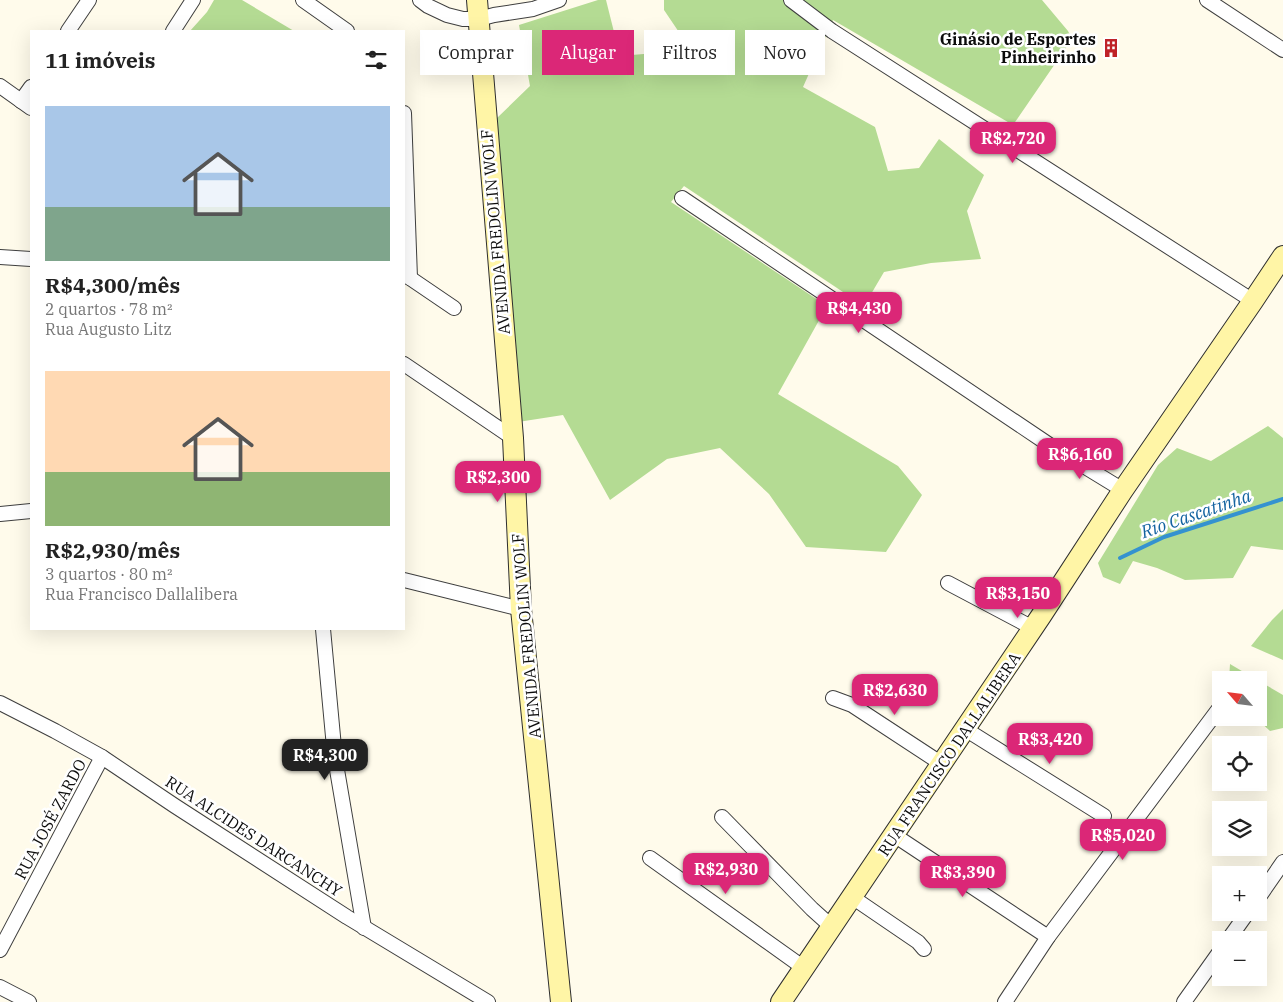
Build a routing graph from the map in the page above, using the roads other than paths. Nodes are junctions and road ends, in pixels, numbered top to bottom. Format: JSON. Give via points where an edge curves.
{"nodes":[{"id":1,"x":89,"y":0,"type":"edge"},
{"id":2,"x":193,"y":0,"type":"edge"},
{"id":3,"x":303,"y":0,"type":"edge"},
{"id":4,"x":420,"y":0,"type":"edge"},
{"id":5,"x":559,"y":0,"type":"edge"},
{"id":6,"x":791,"y":0,"type":"edge"},
{"id":7,"x":1207,"y":0,"type":"edge"},
{"id":8,"x":478,"y":10,"type":"edge"},
{"id":9,"x":69,"y":30,"type":"edge"},
{"id":10,"x":174,"y":30,"type":"edge"},
{"id":11,"x":347,"y":30,"type":"edge"},
{"id":12,"x":1283,"y":50,"type":"edge"},
{"id":13,"x":0,"y":86,"type":"edge"},
{"id":14,"x":30,"y":90,"type":"edge"},
{"id":15,"x":26,"y":105,"type":"edge"},
{"id":16,"x":405,"y":186,"type":"edge"},
{"id":17,"x":682,"y":198,"type":"dead end"},
{"id":18,"x":1283,"y":256,"type":"edge"},
{"id":19,"x":0,"y":257,"type":"edge"},
{"id":20,"x":30,"y":259,"type":"edge"},
{"id":21,"x":407,"y":276,"type":"edge"},
{"id":22,"x":1253,"y":301,"type":"junction"},
{"id":23,"x":454,"y":308,"type":"dead end"},
{"id":24,"x":405,"y":365,"type":"edge"},
{"id":25,"x":513,"y":438,"type":"junction"},
{"id":26,"x":1123,"y":490,"type":"junction"},
{"id":27,"x":30,"y":511,"type":"edge"},
{"id":28,"x":0,"y":514,"type":"edge"},
{"id":29,"x":405,"y":580,"type":"edge"},
{"id":30,"x":948,"y":583,"type":"dead end"},
{"id":31,"x":521,"y":609,"type":"junction"},
{"id":32,"x":1033,"y":628,"type":"junction"},
{"id":33,"x":323,"y":630,"type":"edge"},
{"id":34,"x":832,"y":698,"type":"dead end"},
{"id":35,"x":0,"y":703,"type":"edge"},
{"id":36,"x":1212,"y":718,"type":"edge"},
{"id":37,"x":965,"y":729,"type":"junction"},
{"id":38,"x":102,"y":757,"type":"junction"},
{"id":39,"x":942,"y":764,"type":"junction"},
{"id":40,"x":1104,"y":816,"type":"dead end"},
{"id":41,"x":722,"y":817,"type":"dead end"},
{"id":42,"x":894,"y":835,"type":"junction"},
{"id":43,"x":650,"y":858,"type":"dead end"},
{"id":44,"x":1283,"y":862,"type":"edge"},
{"id":45,"x":1267,"y":885,"type":"edge"},
{"id":46,"x":852,"y":897,"type":"junction"},
{"id":47,"x":832,"y":927,"type":"junction"},
{"id":48,"x":364,"y":928,"type":"junction"},
{"id":49,"x":1048,"y":937,"type":"junction"},
{"id":50,"x":924,"y":949,"type":"dead end"},
{"id":51,"x":0,"y":950,"type":"edge"},
{"id":52,"x":1212,"y":963,"type":"edge"},
{"id":53,"x":804,"y":968,"type":"junction"},
{"id":54,"x":0,"y":987,"type":"edge"},
{"id":55,"x":29,"y":1002,"type":"edge"},
{"id":56,"x":488,"y":1002,"type":"edge"},
{"id":57,"x":561,"y":1002,"type":"edge"},
{"id":58,"x":781,"y":1002,"type":"edge"},
{"id":59,"x":1005,"y":1002,"type":"edge"},
{"id":60,"x":1184,"y":1002,"type":"edge"}],
"edges":[{"from":1,"to":9,"type":"street"},
{"from":2,"to":10,"type":"street"},
{"from":3,"to":11,"type":"street"},
{"from":4,"to":8,"type":"street","via":[[447,15],[463,19]]},
{"from":5,"to":8,"type":"street","via":[[533,9],[494,14]]},
{"from":6,"to":22,"type":"street","via":[[832,31]]},
{"from":7,"to":12,"type":"street"},
{"from":8,"to":25,"type":"main road","name":"AVENIDA FREDOLIN WOLF"},
{"from":13,"to":15,"type":"street"},
{"from":14,"to":15,"type":"street"},
{"from":16,"to":21,"type":"street"},
{"from":17,"to":26,"type":"street","via":[[1051,446]]},
{"from":18,"to":22,"type":"main road","name":"RUA FRANCISCO DALLALIBERA"},
{"from":19,"to":20,"type":"street"},
{"from":21,"to":23,"type":"street"},
{"from":22,"to":26,"type":"main road","name":"RUA FRANCISCO DALLALIBERA"},
{"from":24,"to":25,"type":"street"},
{"from":25,"to":31,"type":"main road","name":"AVENIDA FREDOLIN WOLF"},
{"from":26,"to":32,"type":"main road","name":"RUA FRANCISCO DALLALIBERA"},
{"from":27,"to":28,"type":"street"},
{"from":29,"to":31,"type":"street"},
{"from":30,"to":32,"type":"street"},
{"from":31,"to":57,"type":"main road","name":"AVENIDA FREDOLIN WOLF"},
{"from":32,"to":37,"type":"main road","name":"RUA FRANCISCO DALLALIBERA"},
{"from":33,"to":48,"type":"street","via":[[335,758]]},
{"from":34,"to":39,"type":"street","via":[[852,705]]},
{"from":35,"to":38,"type":"street","name":"RUA ALCIDES DARCANCHY"},
{"from":36,"to":49,"type":"street"},
{"from":37,"to":39,"type":"main road","name":"RUA FRANCISCO DALLALIBERA"},
{"from":37,"to":40,"type":"street"},
{"from":38,"to":48,"type":"street","name":"RUA ALCIDES DARCANCHY"},
{"from":38,"to":51,"type":"street","name":"RUA JOSÉ ZARDO"},
{"from":39,"to":42,"type":"main road","name":"RUA FRANCISCO DALLALIBERA"},
{"from":41,"to":47,"type":"street"},
{"from":42,"to":46,"type":"main road","name":"RUA FRANCISCO DALLALIBERA"},
{"from":42,"to":49,"type":"street"},
{"from":43,"to":53,"type":"street"},
{"from":44,"to":45,"type":"street"},
{"from":46,"to":47,"type":"main road","name":"RUA FRANCISCO DALLALIBERA"},
{"from":46,"to":50,"type":"street"},
{"from":47,"to":53,"type":"main road","name":"RUA FRANCISCO DALLALIBERA"},
{"from":48,"to":56,"type":"street","name":"RUA ALCIDES DARCANCHY"},
{"from":49,"to":59,"type":"street"},
{"from":52,"to":60,"type":"street"},
{"from":53,"to":58,"type":"main road","name":"RUA FRANCISCO DALLALIBERA"},
{"from":54,"to":55,"type":"street"}]}
